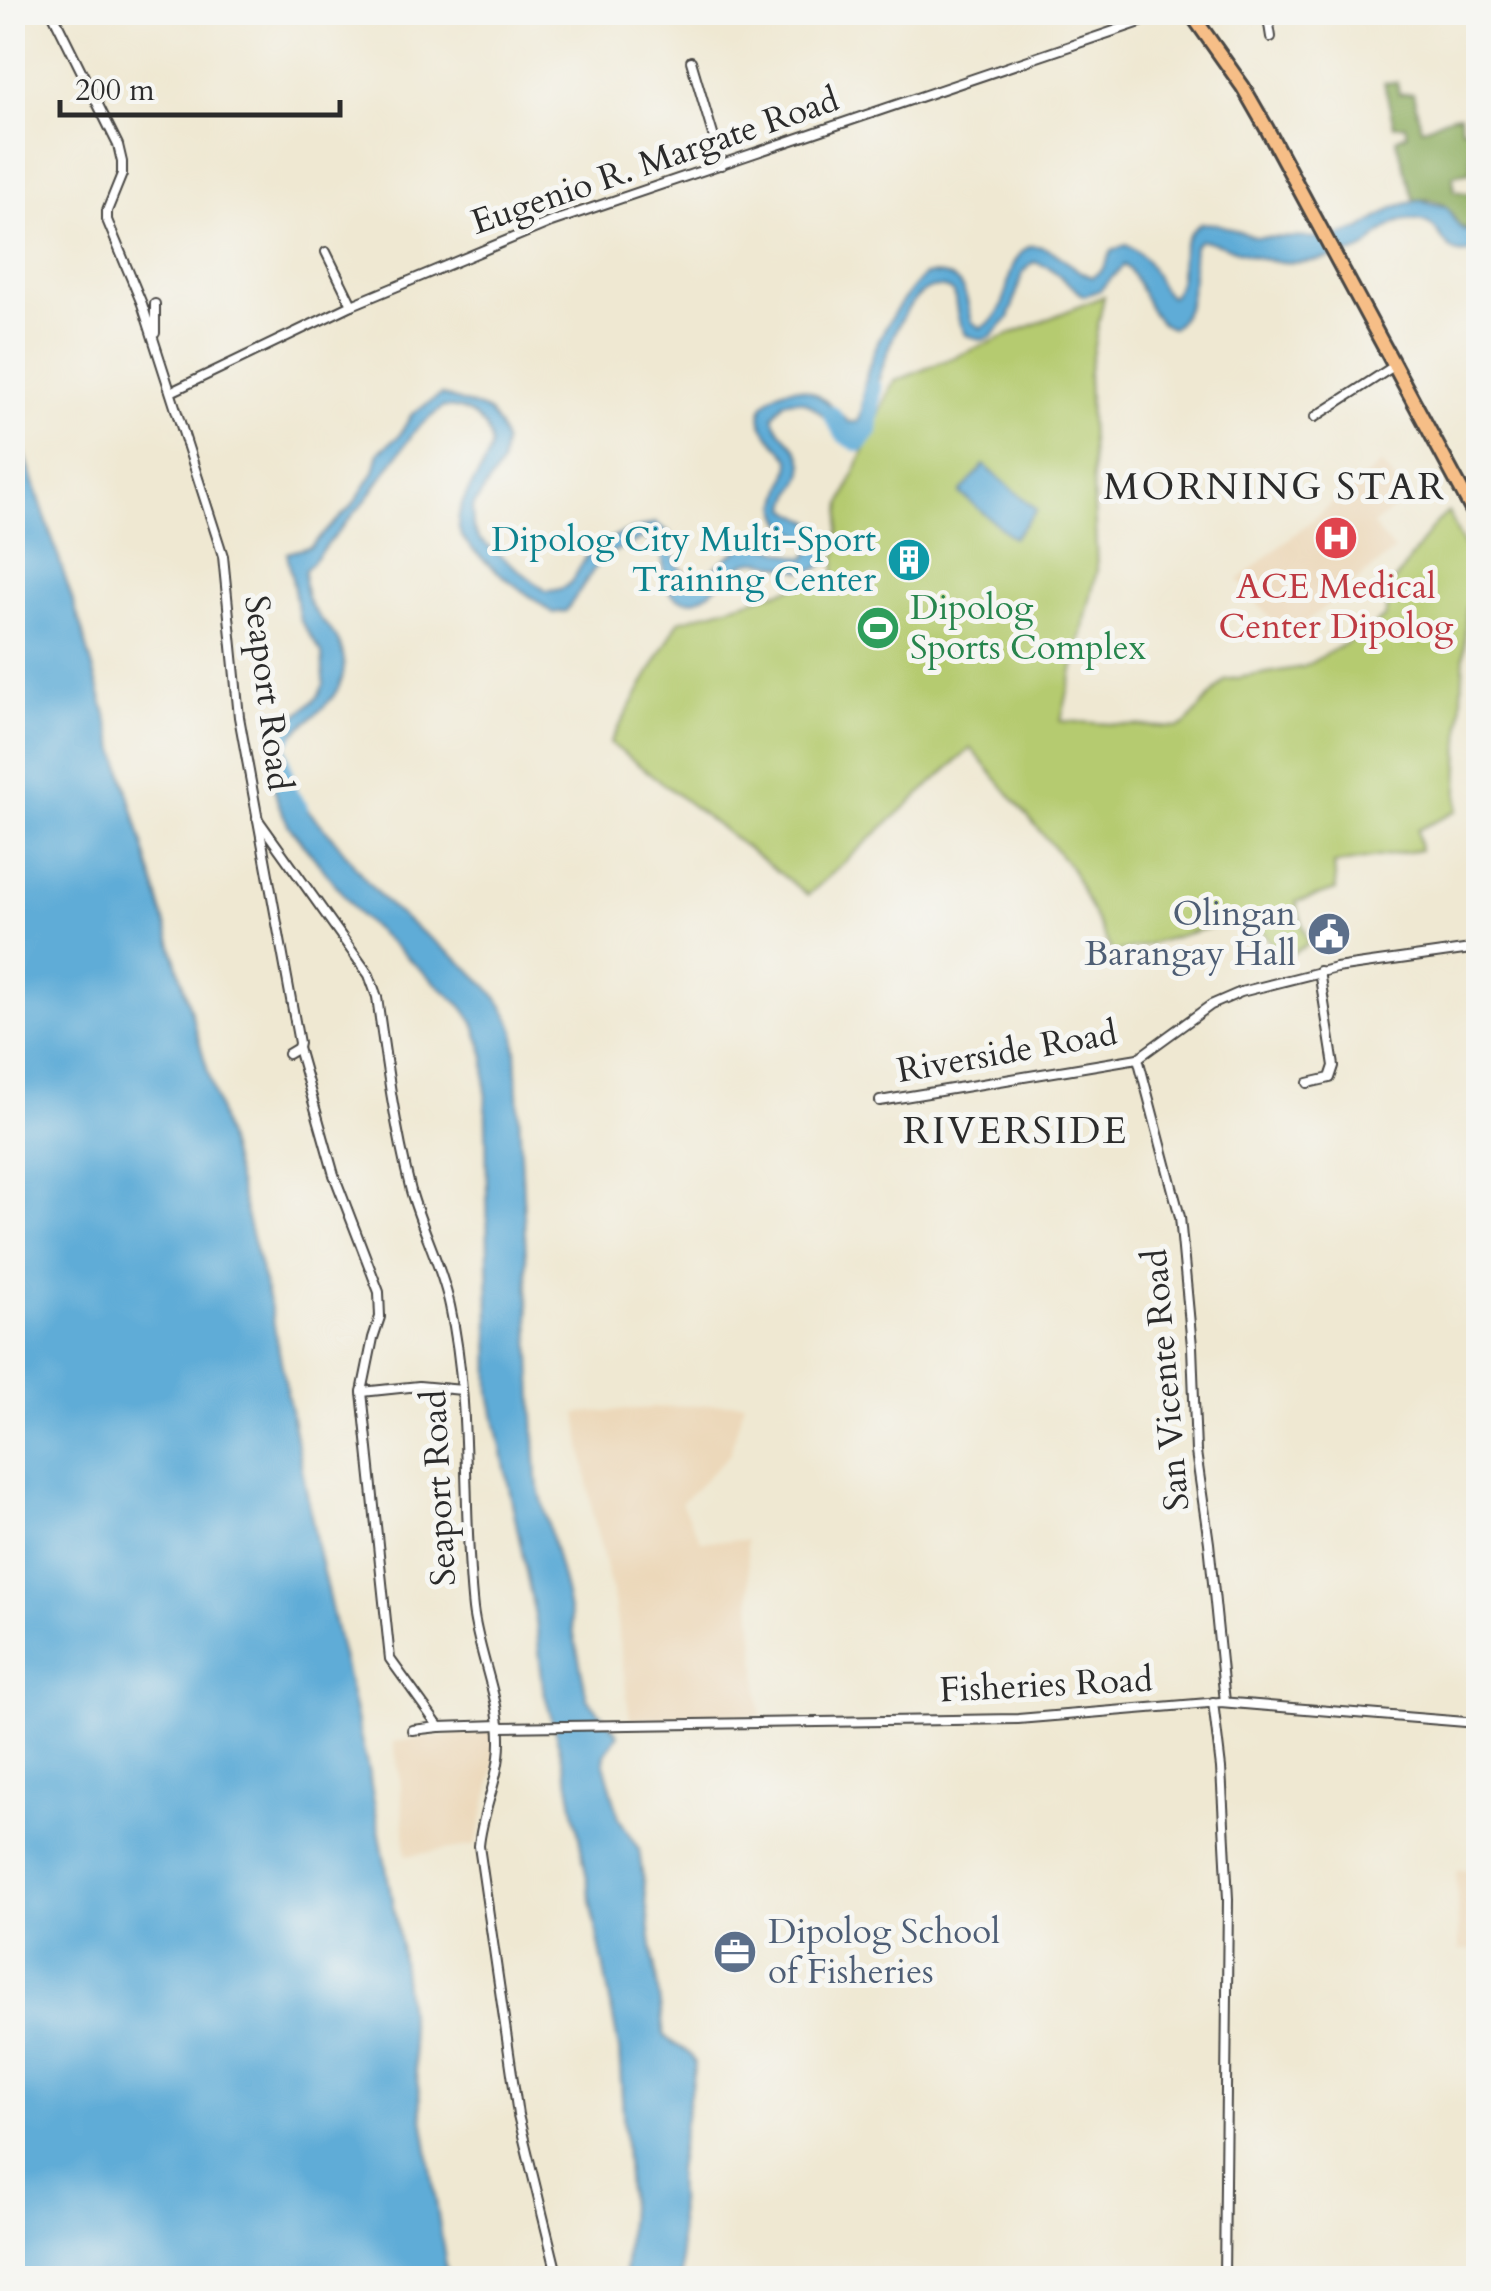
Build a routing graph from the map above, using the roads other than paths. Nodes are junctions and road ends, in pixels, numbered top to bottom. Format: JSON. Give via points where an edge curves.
{"nodes":[{"id":1,"x":52,"y":12,"type":"edge"},
{"id":2,"x":1170,"y":12,"type":"edge"},
{"id":3,"x":1190,"y":12,"type":"edge"},
{"id":4,"x":1267,"y":12,"type":"edge"},
{"id":5,"x":1271,"y":37,"type":"dead end"},
{"id":6,"x":691,"y":61,"type":"dead end"},
{"id":7,"x":722,"y":165,"type":"junction"},
{"id":8,"x":326,"y":252,"type":"dead end"},
{"id":9,"x":155,"y":304,"type":"dead end"},
{"id":10,"x":352,"y":304,"type":"junction"},
{"id":11,"x":156,"y":347,"type":"junction"},
{"id":12,"x":1394,"y":366,"type":"junction"},
{"id":13,"x":171,"y":392,"type":"junction"},
{"id":14,"x":1314,"y":418,"type":"dead end"},
{"id":15,"x":1478,"y":521,"type":"edge"},
{"id":16,"x":256,"y":818,"type":"junction"},
{"id":17,"x":1478,"y":948,"type":"edge"},
{"id":18,"x":1319,"y":971,"type":"junction"},
{"id":19,"x":298,"y":1048,"type":"junction"},
{"id":20,"x":288,"y":1054,"type":"dead end"},
{"id":21,"x":1138,"y":1058,"type":"junction"},
{"id":22,"x":1308,"y":1083,"type":"dead end"},
{"id":23,"x":880,"y":1101,"type":"dead end"},
{"id":24,"x":462,"y":1390,"type":"junction"},
{"id":25,"x":362,"y":1392,"type":"junction"},
{"id":26,"x":1213,"y":1702,"type":"junction"},
{"id":27,"x":1225,"y":1702,"type":"junction"},
{"id":28,"x":1478,"y":1723,"type":"edge"},
{"id":29,"x":500,"y":1726,"type":"junction"},
{"id":30,"x":439,"y":1727,"type":"junction"},
{"id":31,"x":412,"y":1730,"type":"dead end"},
{"id":32,"x":558,"y":2278,"type":"edge"},
{"id":33,"x":1224,"y":2278,"type":"edge"}],
"edges":[{"from":1,"to":11,"type":"street","name":"Seaport Road","via":[[118,146],[122,174],[107,220]]},
{"from":2,"to":7,"type":"street","name":"Eugenio R. Margate Road"},
{"from":3,"to":12,"type":"main road","via":[[1243,87]]},
{"from":4,"to":5,"type":"street"},
{"from":6,"to":7,"type":"street"},
{"from":7,"to":10,"type":"street","name":"Eugenio R. Margate Road","via":[[551,222]]},
{"from":8,"to":10,"type":"street"},
{"from":9,"to":11,"type":"street"},
{"from":10,"to":13,"type":"street","name":"Eugenio R. Margate Road"},
{"from":11,"to":13,"type":"street","name":"Seaport Road"},
{"from":12,"to":14,"type":"street"},
{"from":12,"to":15,"type":"main road"},
{"from":13,"to":16,"type":"street","name":"Seaport Road","via":[[223,556]]},
{"from":16,"to":19,"type":"street"},
{"from":16,"to":24,"type":"street","name":"Seaport Road","via":[[369,975],[377,997],[399,1136],[450,1302]]},
{"from":17,"to":18,"type":"street","name":"Riverside Road"},
{"from":18,"to":21,"type":"street","name":"Riverside Road","via":[[1219,1000]]},
{"from":18,"to":22,"type":"street","via":[[1334,1066],[1330,1078]]},
{"from":19,"to":20,"type":"street"},
{"from":19,"to":25,"type":"street","via":[[334,1175],[379,1292],[380,1317]]},
{"from":21,"to":23,"type":"street","name":"Riverside Road"},
{"from":21,"to":27,"type":"street","name":"San Vicente Road","via":[[1180,1217],[1196,1452]]},
{"from":24,"to":25,"type":"street"},
{"from":24,"to":29,"type":"street","name":"Seaport Road","via":[[473,1610]]},
{"from":25,"to":30,"type":"street","via":[[390,1660]]},
{"from":26,"to":27,"type":"street","name":"Fisheries Road"},
{"from":26,"to":29,"type":"street","name":"Fisheries Road","via":[[1018,1719]]},
{"from":26,"to":33,"type":"street","via":[[1228,1899]]},
{"from":27,"to":28,"type":"street","name":"Fisheries Road"},
{"from":29,"to":30,"type":"street","name":"Fisheries Road"},
{"from":29,"to":32,"type":"street","via":[[479,1846],[512,2079]]},
{"from":30,"to":31,"type":"street","name":"Fisheries Road"}]}
